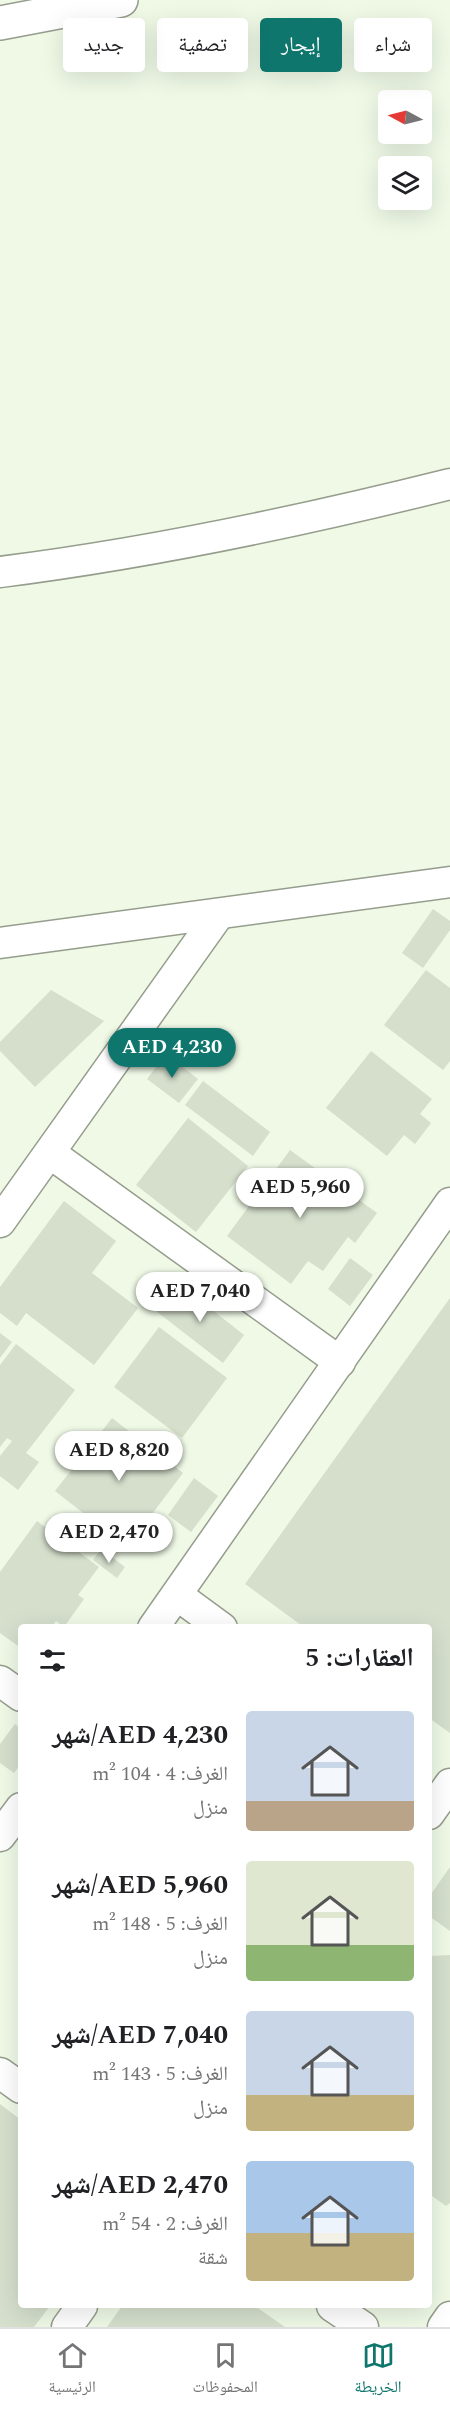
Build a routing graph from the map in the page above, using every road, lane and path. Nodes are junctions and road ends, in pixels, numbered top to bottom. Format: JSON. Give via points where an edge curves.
{"nodes":[{"id":1,"x":121,"y":0,"type":"edge"},
{"id":2,"x":0,"y":22,"type":"edge"},
{"id":3,"x":450,"y":484,"type":"edge"},
{"id":4,"x":0,"y":572,"type":"edge"},
{"id":5,"x":450,"y":882,"type":"edge"},
{"id":6,"x":219,"y":914,"type":"junction"},
{"id":7,"x":0,"y":943,"type":"edge"},
{"id":8,"x":50,"y":1154,"type":"junction"},
{"id":9,"x":450,"y":1203,"type":"edge"},
{"id":10,"x":0,"y":1222,"type":"edge"},
{"id":11,"x":340,"y":1362,"type":"junction"},
{"id":12,"x":177,"y":1595,"type":"junction"},
{"id":13,"x":156,"y":1624,"type":"edge"},
{"id":14,"x":217,"y":1624,"type":"edge"},
{"id":15,"x":0,"y":1681,"type":"edge"},
{"id":16,"x":18,"y":1694,"type":"edge"},
{"id":17,"x":444,"y":1785,"type":"edge"},
{"id":18,"x":432,"y":1808,"type":"edge"},
{"id":19,"x":18,"y":1812,"type":"edge"},
{"id":20,"x":0,"y":1836,"type":"edge"},
{"id":21,"x":0,"y":2073,"type":"edge"},
{"id":22,"x":18,"y":2086,"type":"edge"},
{"id":23,"x":81,"y":2308,"type":"edge"},
{"id":24,"x":335,"y":2308,"type":"edge"},
{"id":25,"x":450,"y":2317,"type":"edge"},
{"id":26,"x":67,"y":2327,"type":"edge"},
{"id":27,"x":363,"y":2327,"type":"edge"},
{"id":28,"x":443,"y":2327,"type":"edge"}],
"edges":[{"from":1,"to":2,"type":"street"},
{"from":3,"to":4,"type":"street","via":[[136,552]]},
{"from":5,"to":6,"type":"street"},
{"from":6,"to":7,"type":"street"},
{"from":6,"to":8,"type":"street"},
{"from":8,"to":10,"type":"street"},
{"from":8,"to":11,"type":"street"},
{"from":9,"to":11,"type":"street"},
{"from":11,"to":12,"type":"street"},
{"from":12,"to":13,"type":"street"},
{"from":12,"to":14,"type":"street"},
{"from":15,"to":16,"type":"street"},
{"from":17,"to":18,"type":"street"},
{"from":19,"to":20,"type":"street"},
{"from":21,"to":22,"type":"street"},
{"from":23,"to":26,"type":"street"},
{"from":24,"to":27,"type":"street"},
{"from":25,"to":28,"type":"street"}]}
